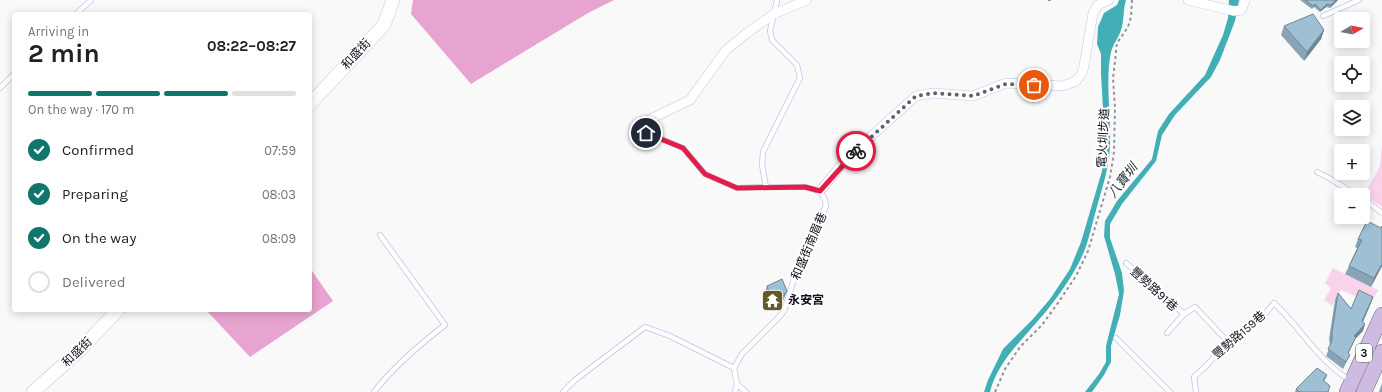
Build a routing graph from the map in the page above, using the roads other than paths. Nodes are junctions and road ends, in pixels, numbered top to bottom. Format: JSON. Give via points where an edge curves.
{"nodes":[{"id":1,"x":91,"y":0,"type":"edge"},
{"id":2,"x":394,"y":0,"type":"edge"},
{"id":3,"x":777,"y":0,"type":"edge"},
{"id":4,"x":808,"y":0,"type":"edge"},
{"id":5,"x":1109,"y":0,"type":"edge"},
{"id":6,"x":1188,"y":0,"type":"edge"},
{"id":7,"x":1245,"y":0,"type":"edge"},
{"id":8,"x":1359,"y":0,"type":"edge"},
{"id":9,"x":78,"y":12,"type":"edge"},
{"id":10,"x":774,"y":14,"type":"junction"},
{"id":11,"x":1323,"y":16,"type":"dead end"},
{"id":12,"x":12,"y":76,"type":"edge"},
{"id":13,"x":0,"y":88,"type":"edge"},
{"id":14,"x":312,"y":102,"type":"edge"},
{"id":15,"x":634,"y":127,"type":"joint"},
{"id":16,"x":1317,"y":172,"type":"dead end"},
{"id":17,"x":766,"y":187,"type":"junction"},
{"id":18,"x":1344,"y":188,"type":"edge"},
{"id":19,"x":820,"y":191,"type":"junction"},
{"id":20,"x":1370,"y":204,"type":"edge"},
{"id":21,"x":1382,"y":213,"type":"edge"},
{"id":22,"x":380,"y":235,"type":"dead end"},
{"id":23,"x":1126,"y":263,"type":"dead end"},
{"id":24,"x":116,"y":312,"type":"edge"},
{"id":25,"x":1184,"y":314,"type":"junction"},
{"id":26,"x":1382,"y":315,"type":"edge"},
{"id":27,"x":1167,"y":333,"type":"dead end"},
{"id":28,"x":1116,"y":338,"type":"dead end"},
{"id":29,"x":1229,"y":343,"type":"junction"},
{"id":30,"x":1382,"y":352,"type":"edge"},
{"id":31,"x":734,"y":368,"type":"junction"},
{"id":32,"x":737,"y":384,"type":"junction"},
{"id":33,"x":1349,"y":387,"type":"edge"},
{"id":34,"x":33,"y":392,"type":"edge"},
{"id":35,"x":374,"y":392,"type":"edge"},
{"id":36,"x":564,"y":392,"type":"edge"},
{"id":37,"x":735,"y":392,"type":"edge"},
{"id":38,"x":746,"y":392,"type":"edge"},
{"id":39,"x":1170,"y":392,"type":"edge"},
{"id":40,"x":1196,"y":392,"type":"edge"},
{"id":41,"x":1364,"y":392,"type":"edge"}],
"edges":[{"from":1,"to":9,"type":"lane"},
{"from":2,"to":14,"type":"main road","name":"和盛街","via":[[384,24]]},
{"from":3,"to":10,"type":"lane"},
{"from":4,"to":10,"type":"street"},
{"from":5,"to":19,"type":"street","via":[[1098,6],[1093,13],[1084,66],[1076,81],[1063,86],[1006,84],[973,96],[933,93],[916,96],[849,156]]},
{"from":6,"to":7,"type":"street","via":[[1234,11],[1240,10]]},
{"from":8,"to":11,"type":"lane"},
{"from":10,"to":15,"type":"street","via":[[726,50],[690,100]]},
{"from":10,"to":17,"type":"lane","via":[[770,31],[772,40],[797,65],[800,78],[763,152],[762,165]]},
{"from":12,"to":13,"type":"lane"},
{"from":15,"to":17,"type":"lane","via":[[683,148],[705,174],[737,188]]},
{"from":16,"to":18,"type":"lane","via":[[1332,178]]},
{"from":17,"to":19,"type":"lane","via":[[805,187]]},
{"from":19,"to":31,"type":"lane","name":"和盛街南眉巷","via":[[826,206],[798,266],[784,311],[742,354]]},
{"from":20,"to":21,"type":"lane"},
{"from":22,"to":35,"type":"lane","via":[[446,325],[418,345]]},
{"from":23,"to":25,"type":"lane","name":"豐勢路91巷"},
{"from":24,"to":34,"type":"main road","name":"和盛街","via":[[80,350]]},
{"from":25,"to":27,"type":"lane","name":"豐勢路91巷"},
{"from":25,"to":29,"type":"lane","name":"豐勢路91巷","via":[[1195,307]]},
{"from":26,"to":33,"type":"main road","number":"3"},
{"from":28,"to":39,"type":"lane"},
{"from":29,"to":33,"type":"lane","name":"豐勢路159巷","via":[[1264,315],[1274,303]]},
{"from":29,"to":40,"type":"lane","name":"豐勢路159巷","via":[[1222,347],[1194,377]]},
{"from":30,"to":41,"type":"main road","number":"3"},
{"from":31,"to":32,"type":"lane"},
{"from":31,"to":36,"type":"lane","via":[[670,336],[645,328],[575,380]]},
{"from":32,"to":37,"type":"lane"},
{"from":32,"to":38,"type":"lane"}]}
